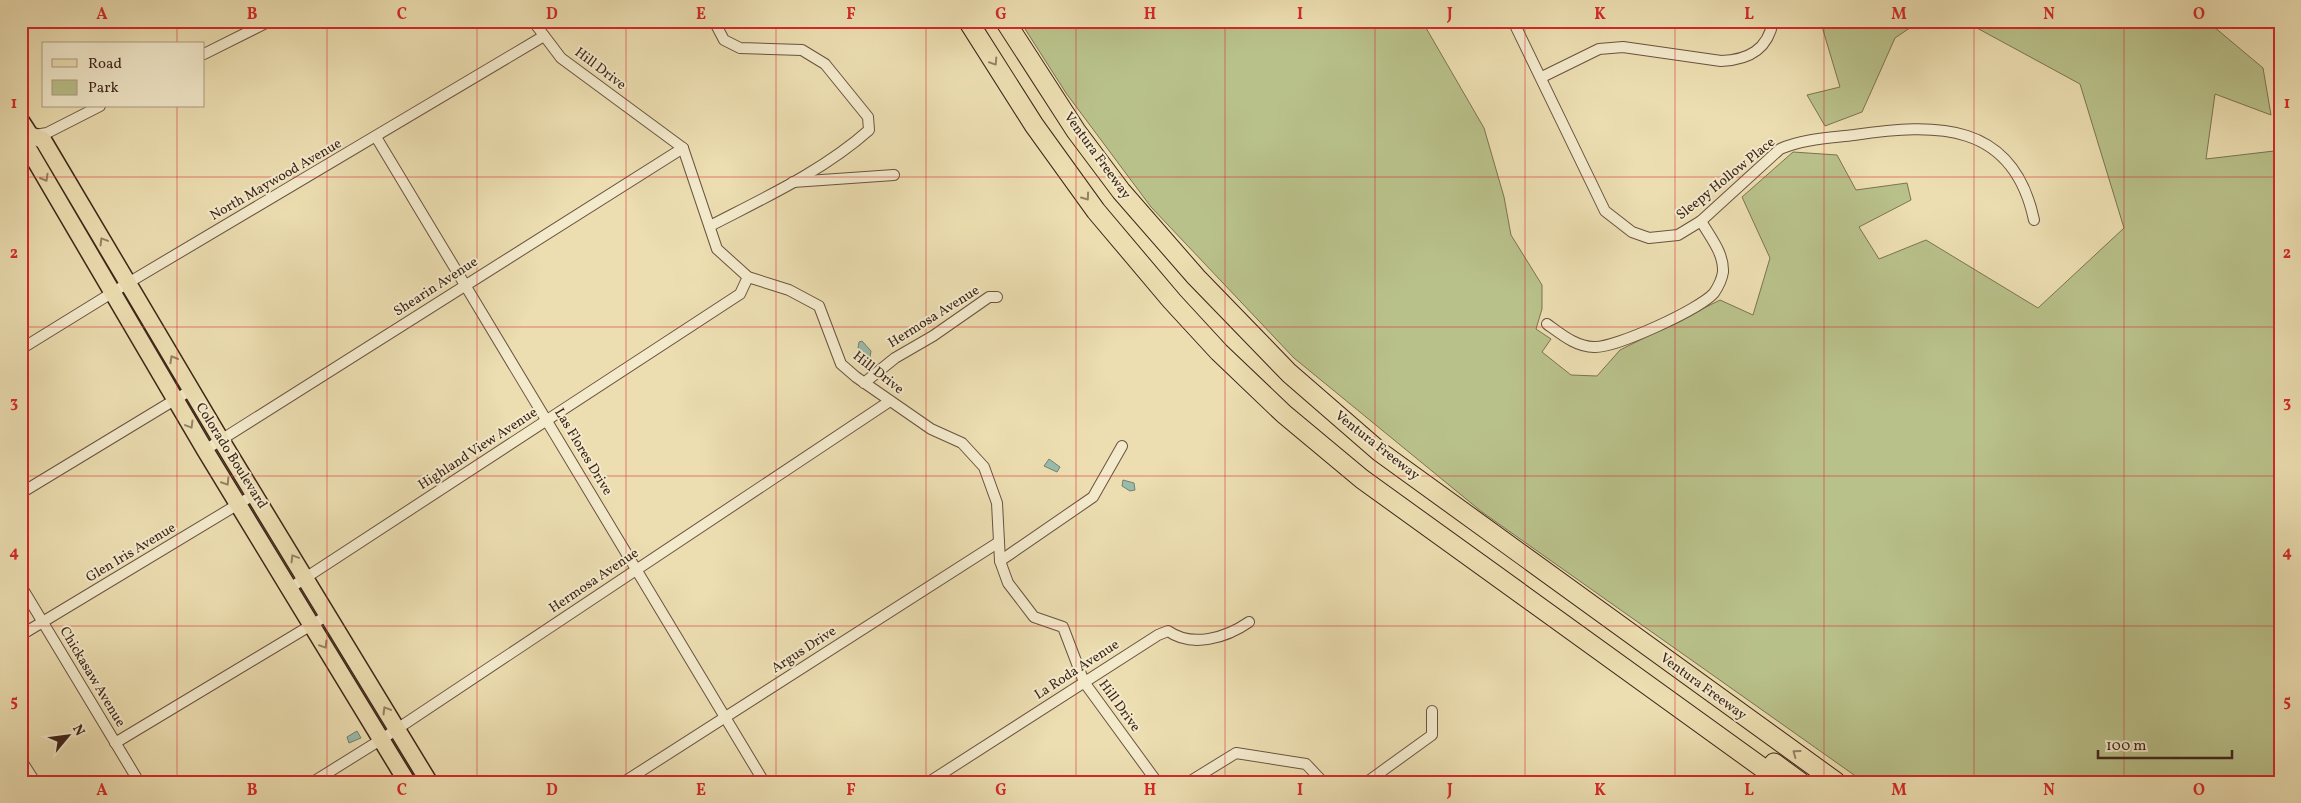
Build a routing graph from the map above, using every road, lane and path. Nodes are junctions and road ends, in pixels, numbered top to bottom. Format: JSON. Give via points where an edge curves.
{"nodes":[{"id":1,"x":270,"y":21,"type":"edge"},
{"id":2,"x":533,"y":21,"type":"edge"},
{"id":3,"x":714,"y":21,"type":"edge"},
{"id":4,"x":968,"y":21,"type":"edge"},
{"id":5,"x":992,"y":21,"type":"edge"},
{"id":6,"x":1004,"y":21,"type":"edge"},
{"id":7,"x":1513,"y":21,"type":"edge"},
{"id":8,"x":1773,"y":21,"type":"edge"},
{"id":9,"x":544,"y":36,"type":"junction"},
{"id":10,"x":205,"y":54,"type":"edge"},
{"id":11,"x":1542,"y":77,"type":"junction"},
{"id":12,"x":96,"y":108,"type":"edge"},
{"id":13,"x":21,"y":121,"type":"edge"},
{"id":14,"x":26,"y":136,"type":"edge"},
{"id":15,"x":376,"y":137,"type":"junction"},
{"id":16,"x":683,"y":148,"type":"junction"},
{"id":17,"x":894,"y":175,"type":"dead end"},
{"id":18,"x":792,"y":182,"type":"junction"},
{"id":19,"x":2034,"y":220,"type":"dead end"},
{"id":20,"x":1701,"y":221,"type":"junction"},
{"id":21,"x":710,"y":226,"type":"junction"},
{"id":22,"x":748,"y":277,"type":"junction"},
{"id":23,"x":128,"y":282,"type":"junction"},
{"id":24,"x":465,"y":284,"type":"junction"},
{"id":25,"x":112,"y":292,"type":"junction"},
{"id":26,"x":997,"y":298,"type":"dead end"},
{"id":27,"x":1172,"y":301,"type":"junction"},
{"id":28,"x":1547,"y":324,"type":"dead end"},
{"id":29,"x":21,"y":349,"type":"edge"},
{"id":30,"x":864,"y":383,"type":"junction"},
{"id":31,"x":191,"y":390,"type":"junction"},
{"id":32,"x":175,"y":400,"type":"junction"},
{"id":33,"x":890,"y":401,"type":"junction"},
{"id":34,"x":547,"y":420,"type":"junction"},
{"id":35,"x":221,"y":440,"type":"junction"},
{"id":36,"x":1122,"y":446,"type":"dead end"},
{"id":37,"x":205,"y":450,"type":"junction"},
{"id":38,"x":21,"y":493,"type":"edge"},
{"id":39,"x":255,"y":494,"type":"junction"},
{"id":40,"x":239,"y":504,"type":"junction"},
{"id":41,"x":999,"y":542,"type":"junction"},
{"id":42,"x":1000,"y":561,"type":"junction"},
{"id":43,"x":638,"y":568,"type":"junction"},
{"id":44,"x":306,"y":578,"type":"junction"},
{"id":45,"x":21,"y":586,"type":"edge"},
{"id":46,"x":290,"y":588,"type":"junction"},
{"id":47,"x":328,"y":615,"type":"junction"},
{"id":48,"x":43,"y":622,"type":"junction"},
{"id":49,"x":1248,"y":622,"type":"dead end"},
{"id":50,"x":312,"y":624,"type":"junction"},
{"id":51,"x":21,"y":635,"type":"edge"},
{"id":52,"x":1645,"y":646,"type":"junction"},
{"id":53,"x":1084,"y":682,"type":"junction"},
{"id":54,"x":1432,"y":712,"type":"dead end"},
{"id":55,"x":726,"y":716,"type":"junction"},
{"id":56,"x":397,"y":728,"type":"junction"},
{"id":57,"x":382,"y":739,"type":"junction"},
{"id":58,"x":115,"y":742,"type":"junction"},
{"id":59,"x":21,"y":760,"type":"edge"},
{"id":60,"x":35,"y":782,"type":"edge"},
{"id":61,"x":139,"y":782,"type":"edge"},
{"id":62,"x":312,"y":782,"type":"edge"},
{"id":63,"x":407,"y":782,"type":"edge"},
{"id":64,"x":429,"y":782,"type":"edge"},
{"id":65,"x":624,"y":782,"type":"edge"},
{"id":66,"x":764,"y":782,"type":"edge"},
{"id":67,"x":929,"y":782,"type":"edge"},
{"id":68,"x":1157,"y":782,"type":"edge"},
{"id":69,"x":1188,"y":782,"type":"edge"},
{"id":70,"x":1323,"y":782,"type":"edge"},
{"id":71,"x":1367,"y":782,"type":"edge"},
{"id":72,"x":1782,"y":782,"type":"edge"},
{"id":73,"x":1800,"y":782,"type":"edge"},
{"id":74,"x":1836,"y":782,"type":"edge"}],
"edges":[{"from":1,"to":10,"type":"street"},
{"from":2,"to":9,"type":"street","name":"Hill Drive"},
{"from":3,"to":18,"type":"street","via":[[724,40],[740,48],[802,50],[825,64],[868,117],[869,130],[857,141]]},
{"from":4,"to":27,"type":"highway","one_way":true,"via":[[1034,125],[1096,211]]},
{"from":5,"to":52,"type":"highway","via":[[1036,93],[1112,196],[1182,278],[1263,363],[1328,421],[1410,486],[1616,634]]},
{"from":6,"to":52,"type":"highway","name":"Ventura Freeway","via":[[1076,131],[1121,191],[1196,277],[1289,373],[1380,452]]},
{"from":7,"to":11,"type":"street","name":"Sleepy Hollow Place"},
{"from":8,"to":11,"type":"street","via":[[1765,44],[1750,56],[1736,60],[1608,48],[1599,49]]},
{"from":9,"to":15,"type":"street","name":"North Maywood Avenue"},
{"from":9,"to":16,"type":"street","name":"Hill Drive","via":[[561,58]]},
{"from":11,"to":20,"type":"street","name":"Sleepy Hollow Place","via":[[1605,210],[1632,232],[1649,238],[1678,235]]},
{"from":12,"to":14,"type":"street","via":[[47,133]]},
{"from":13,"to":14,"type":"main road","name":"Colorado Boulevard"},
{"from":23,"to":14,"type":"main road","name":"Colorado Boulevard","one_way":true,"via":[[43,140]]},
{"from":14,"to":25,"type":"main road","name":"Colorado Boulevard","one_way":true,"via":[[26,145]]},
{"from":15,"to":23,"type":"street","name":"North Maywood Avenue"},
{"from":15,"to":24,"type":"street","name":"Las Flores Drive"},
{"from":16,"to":21,"type":"street","name":"Hill Drive"},
{"from":16,"to":24,"type":"street","name":"Shearin Avenue"},
{"from":17,"to":18,"type":"street"},
{"from":18,"to":21,"type":"street"},
{"from":19,"to":20,"type":"street","name":"Sleepy Hollow Place","via":[[2019,178],[2000,154],[1974,136],[1928,129],[1869,132],[1794,143],[1780,149]]},
{"from":20,"to":28,"type":"street","via":[[1720,252],[1723,272],[1713,294],[1702,302],[1617,344],[1594,347],[1580,344]]},
{"from":21,"to":22,"type":"street","name":"Hill Drive","via":[[717,249]]},
{"from":22,"to":30,"type":"street","name":"Hill Drive","via":[[789,290],[819,306],[842,364]]},
{"from":22,"to":34,"type":"street","name":"Highland View Avenue","via":[[740,294]]},
{"from":23,"to":25,"type":"street","name":"North Maywood Avenue"},
{"from":31,"to":23,"type":"main road","name":"Colorado Boulevard","one_way":true},
{"from":24,"to":34,"type":"street","name":"Las Flores Drive"},
{"from":24,"to":35,"type":"street","name":"Shearin Avenue"},
{"from":25,"to":29,"type":"street","name":"North Maywood Avenue"},
{"from":25,"to":32,"type":"main road","name":"Colorado Boulevard"},
{"from":26,"to":30,"type":"street","name":"Hermosa Avenue","via":[[989,297],[934,336],[895,358]]},
{"from":27,"to":72,"type":"highway","via":[[1277,407],[1362,479]]},
{"from":27,"to":73,"type":"highway","via":[[1190,307],[1261,379],[1377,478]]},
{"from":30,"to":33,"type":"street","name":"Hill Drive"},
{"from":31,"to":32,"type":"street"},
{"from":31,"to":35,"type":"main road","name":"Colorado Boulevard"},
{"from":32,"to":37,"type":"main road","name":"Colorado Boulevard","one_way":true},
{"from":32,"to":38,"type":"street"},
{"from":33,"to":41,"type":"street","name":"Hill Drive","via":[[931,429],[962,443],[984,467],[997,503]]},
{"from":33,"to":43,"type":"street","name":"Hermosa Avenue"},
{"from":34,"to":43,"type":"street","name":"Las Flores Drive"},
{"from":34,"to":44,"type":"street","name":"Highland View Avenue"},
{"from":35,"to":37,"type":"street","name":"Shearin Avenue"},
{"from":35,"to":39,"type":"main road","name":"Colorado Boulevard"},
{"from":36,"to":42,"type":"street","via":[[1093,497]]},
{"from":37,"to":40,"type":"main road","name":"Colorado Boulevard","one_way":true},
{"from":39,"to":40,"type":"street","name":"Glen Iris Avenue"},
{"from":44,"to":39,"type":"main road","name":"Colorado Boulevard","one_way":true},
{"from":40,"to":46,"type":"main road","name":"Colorado Boulevard"},
{"from":40,"to":48,"type":"street","name":"Glen Iris Avenue"},
{"from":41,"to":42,"type":"street","name":"Hill Drive"},
{"from":41,"to":55,"type":"street","name":"Argus Drive"},
{"from":42,"to":53,"type":"street","name":"Hill Drive","via":[[1008,583],[1034,617],[1063,627]]},
{"from":43,"to":55,"type":"street","name":"Las Flores Drive"},
{"from":43,"to":56,"type":"street","name":"Hermosa Avenue"},
{"from":44,"to":46,"type":"street","name":"Highland View Avenue"},
{"from":44,"to":47,"type":"main road","name":"Colorado Boulevard"},
{"from":45,"to":48,"type":"street","name":"Chickasaw Avenue"},
{"from":46,"to":50,"type":"main road","name":"Colorado Boulevard"},
{"from":47,"to":50,"type":"street"},
{"from":56,"to":47,"type":"main road","name":"Colorado Boulevard","one_way":true},
{"from":48,"to":51,"type":"street","name":"Glen Iris Avenue"},
{"from":48,"to":58,"type":"street","name":"Chickasaw Avenue"},
{"from":49,"to":53,"type":"street","name":"La Roda Avenue","via":[[1235,631],[1192,641],[1178,638],[1168,631]]},
{"from":50,"to":57,"type":"main road","name":"Colorado Boulevard","one_way":true},
{"from":50,"to":58,"type":"street"},
{"from":74,"to":52,"type":"highway","name":"Ventura Freeway","one_way":true},
{"from":53,"to":67,"type":"street","name":"La Roda Avenue"},
{"from":53,"to":68,"type":"street","name":"Hill Drive"},
{"from":54,"to":71,"type":"street","via":[[1432,735]]},
{"from":55,"to":65,"type":"street","name":"Argus Drive"},
{"from":55,"to":66,"type":"street","name":"Las Flores Drive"},
{"from":56,"to":57,"type":"street","name":"Hermosa Avenue"},
{"from":56,"to":64,"type":"main road","name":"Colorado Boulevard"},
{"from":57,"to":62,"type":"street","name":"Hermosa Avenue"},
{"from":57,"to":63,"type":"main road","name":"Colorado Boulevard"},
{"from":58,"to":61,"type":"street","name":"Chickasaw Avenue"},
{"from":59,"to":60,"type":"street"},
{"from":69,"to":70,"type":"street","via":[[1236,753],[1306,764]]}]}
